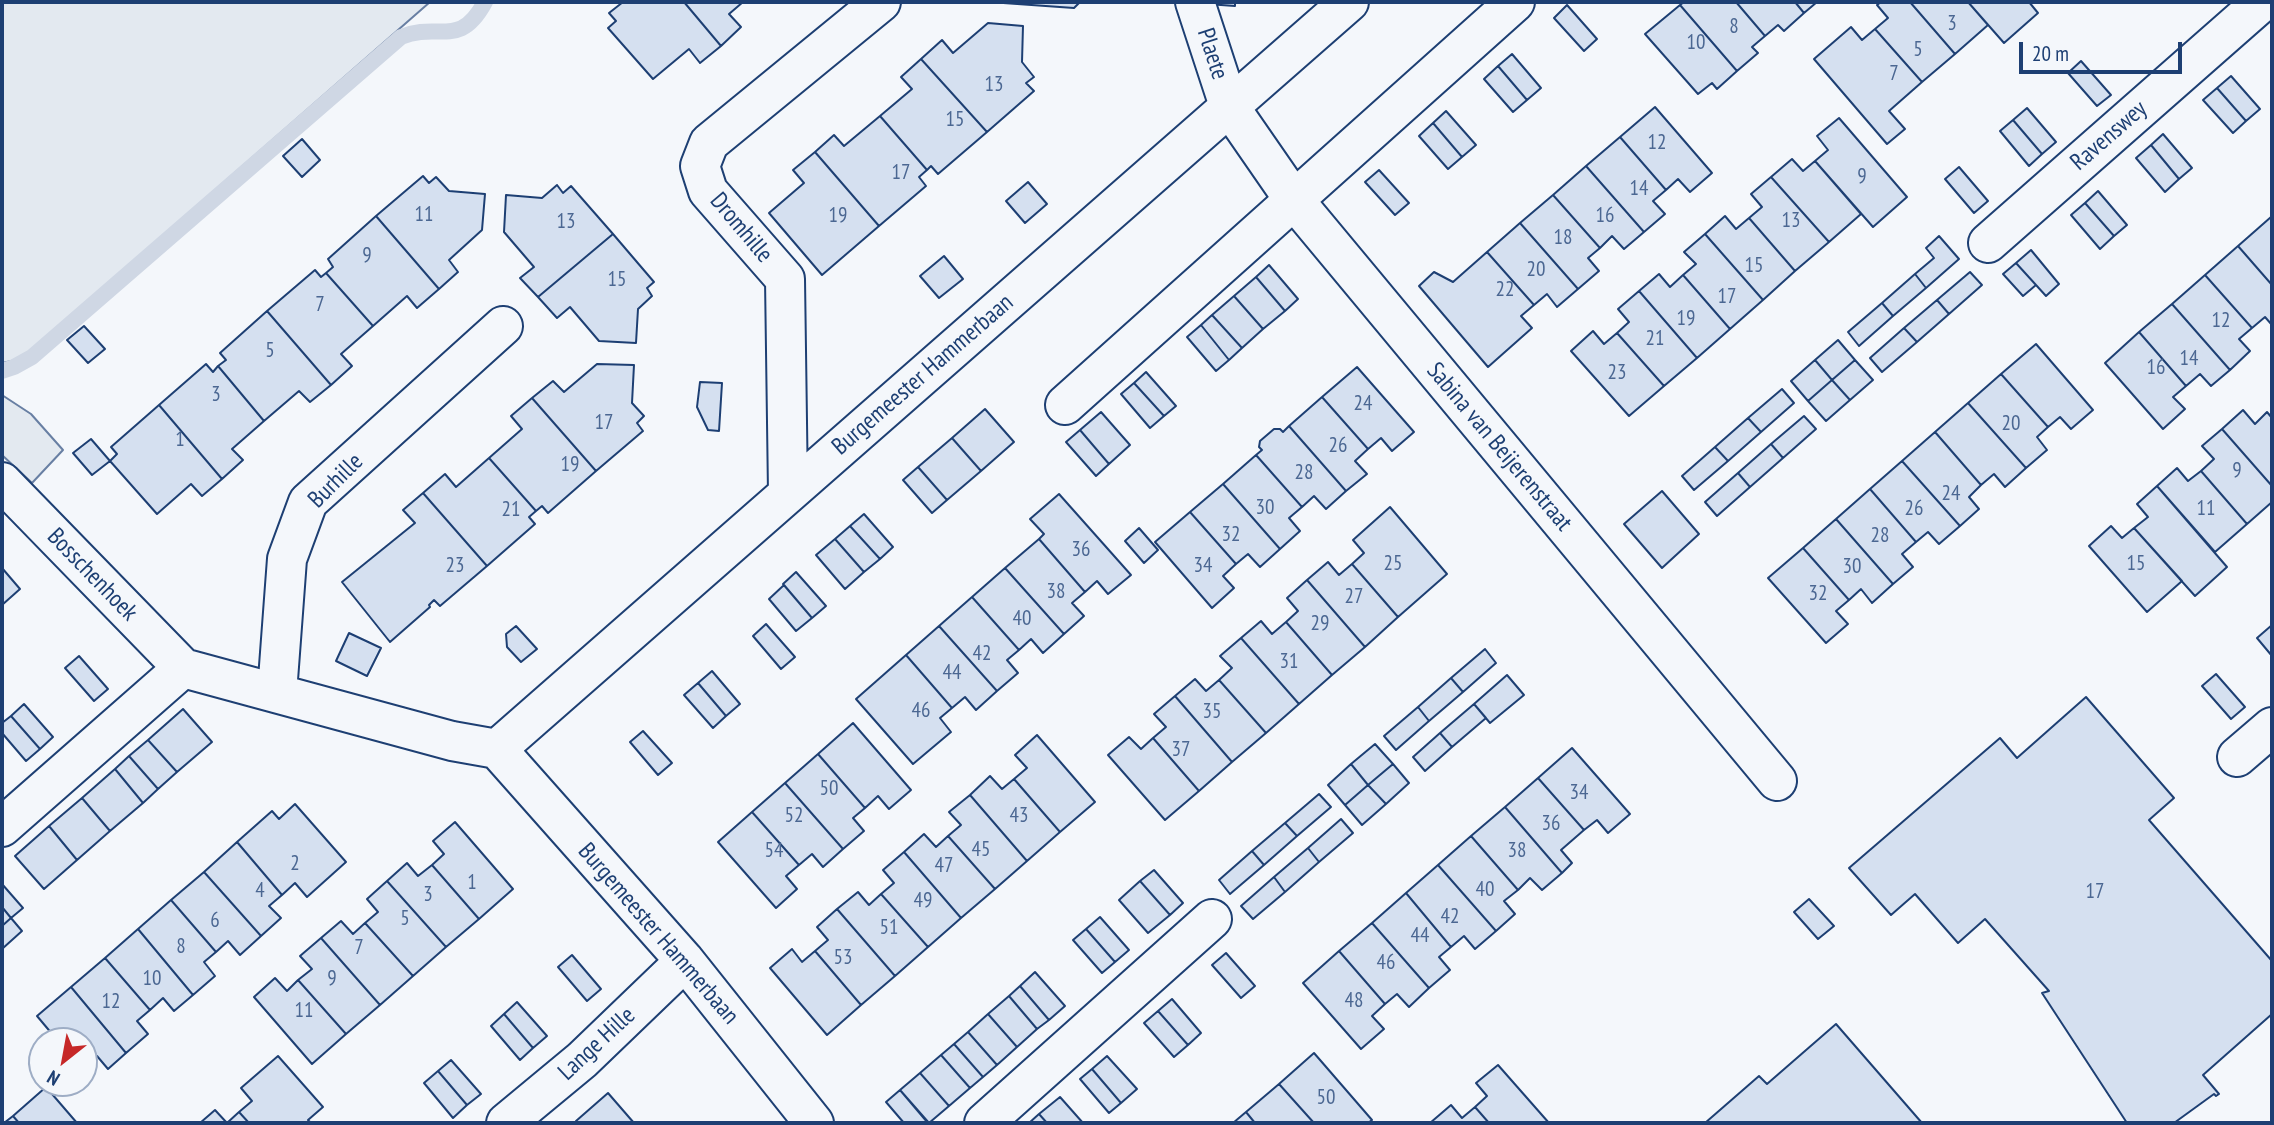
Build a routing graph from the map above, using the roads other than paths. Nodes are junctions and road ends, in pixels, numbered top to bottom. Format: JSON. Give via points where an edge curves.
{"nodes":[{"id":1,"x":881,"y":2,"type":"edge"},
{"id":2,"x":1195,"y":2,"type":"edge"},
{"id":3,"x":1349,"y":2,"type":"edge"},
{"id":4,"x":1515,"y":2,"type":"edge"},
{"id":5,"x":2262,"y":2,"type":"edge"},
{"id":6,"x":1230,"y":106,"type":"junction"},
{"id":7,"x":1294,"y":200,"type":"junction"},
{"id":8,"x":1988,"y":243,"type":"dead end"},
{"id":9,"x":503,"y":326,"type":"dead end"},
{"id":10,"x":1065,"y":405,"type":"dead end"},
{"id":11,"x":2,"y":482,"type":"edge"},
{"id":12,"x":788,"y":493,"type":"junction"},
{"id":13,"x":183,"y":668,"type":"junction"},
{"id":14,"x":277,"y":693,"type":"junction"},
{"id":15,"x":2272,"y":727,"type":"edge"},
{"id":16,"x":497,"y":749,"type":"junction"},
{"id":17,"x":2237,"y":757,"type":"dead end"},
{"id":18,"x":1777,"y":781,"type":"dead end"},
{"id":19,"x":2,"y":827,"type":"edge"},
{"id":20,"x":1212,"y":919,"type":"dead end"},
{"id":21,"x":685,"y":961,"type":"junction"},
{"id":22,"x":506,"y":1123,"type":"edge"},
{"id":23,"x":814,"y":1123,"type":"edge"},
{"id":24,"x":984,"y":1123,"type":"edge"}],
"edges":[{"from":1,"to":12,"type":"street","name":"Dromhille","via":[[709,143],[700,166],[708,191],[785,279]]},
{"from":2,"to":6,"type":"street","name":"Plaete"},
{"from":3,"to":6,"type":"street","name":"Burgemeester Hammerbaan"},
{"from":4,"to":7,"type":"street"},
{"from":5,"to":8,"type":"street","name":"Ravenswey"},
{"from":6,"to":7,"type":"street","name":"Sabina van Beijerenstraat"},
{"from":6,"to":12,"type":"street","name":"Burgemeester Hammerbaan"},
{"from":7,"to":10,"type":"street"},
{"from":7,"to":18,"type":"street","name":"Sabina van Beijerenstraat"},
{"from":9,"to":14,"type":"street","name":"Burhille","via":[[309,502],[287,559]]},
{"from":11,"to":13,"type":"street","name":"Bosschenhoek"},
{"from":12,"to":16,"type":"street","name":"Burgemeester Hammerbaan"},
{"from":13,"to":14,"type":"street"},
{"from":13,"to":19,"type":"street"},
{"from":14,"to":16,"type":"street"},
{"from":15,"to":17,"type":"street"},
{"from":16,"to":21,"type":"street","name":"Burgemeester Hammerbaan"},
{"from":20,"to":24,"type":"street"},
{"from":21,"to":22,"type":"street","name":"Lange Hille","via":[[582,1060]]},
{"from":21,"to":23,"type":"street","name":"Burgemeester Hammerbaan"}]}
